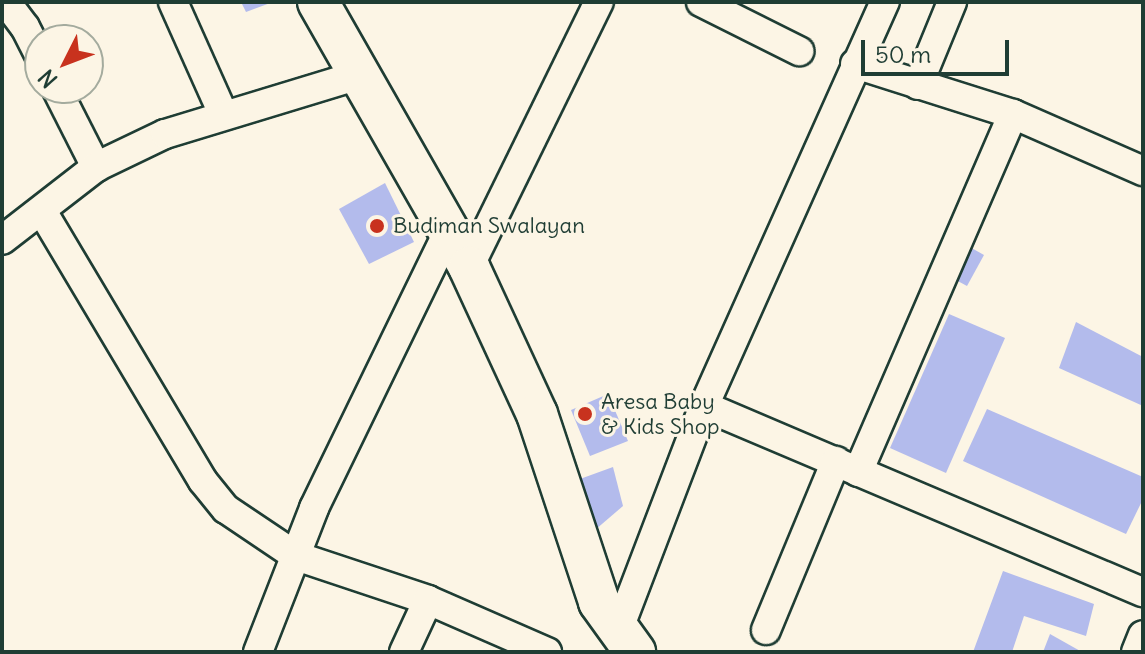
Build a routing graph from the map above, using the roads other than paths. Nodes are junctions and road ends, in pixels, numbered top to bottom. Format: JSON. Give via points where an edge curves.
{"nodes":[{"id":1,"x":6,"y":2,"type":"edge"},
{"id":2,"x":173,"y":2,"type":"edge"},
{"id":3,"x":318,"y":2,"type":"edge"},
{"id":4,"x":599,"y":2,"type":"edge"},
{"id":5,"x":701,"y":2,"type":"edge"},
{"id":6,"x":885,"y":2,"type":"edge"},
{"id":7,"x":952,"y":2,"type":"edge"},
{"id":8,"x":24,"y":26,"type":"edge"},
{"id":9,"x":799,"y":51,"type":"dead end"},
{"id":10,"x":855,"y":64,"type":"junction"},
{"id":11,"x":359,"y":75,"type":"junction"},
{"id":12,"x":918,"y":85,"type":"junction"},
{"id":13,"x":64,"y":104,"type":"edge"},
{"id":14,"x":223,"y":114,"type":"junction"},
{"id":15,"x":1013,"y":114,"type":"junction"},
{"id":16,"x":96,"y":167,"type":"junction"},
{"id":17,"x":1143,"y":171,"type":"edge"},
{"id":18,"x":42,"y":211,"type":"junction"},
{"id":19,"x":449,"y":230,"type":"junction"},
{"id":20,"x":2,"y":240,"type":"edge"},
{"id":21,"x":469,"y":267,"type":"junction"},
{"id":22,"x":704,"y":406,"type":"junction"},
{"id":23,"x":847,"y":466,"type":"junction"},
{"id":24,"x":296,"y":556,"type":"junction"},
{"id":25,"x":1143,"y":592,"type":"edge"},
{"id":26,"x":428,"y":600,"type":"junction"},
{"id":27,"x":766,"y":630,"type":"dead end"},
{"id":28,"x":1143,"y":635,"type":"edge"},
{"id":29,"x":626,"y":642,"type":"edge"},
{"id":30,"x":258,"y":652,"type":"edge"},
{"id":31,"x":404,"y":652,"type":"edge"},
{"id":32,"x":547,"y":652,"type":"edge"},
{"id":33,"x":1136,"y":652,"type":"edge"}],
"edges":[{"from":1,"to":8,"type":"street"},
{"from":2,"to":14,"type":"street"},
{"from":3,"to":11,"type":"highway"},
{"from":4,"to":21,"type":"street"},
{"from":5,"to":9,"type":"street"},
{"from":6,"to":10,"type":"street"},
{"from":7,"to":12,"type":"street"},
{"from":10,"to":12,"type":"street"},
{"from":10,"to":22,"type":"street"},
{"from":11,"to":14,"type":"street"},
{"from":11,"to":19,"type":"highway"},
{"from":12,"to":15,"type":"street"},
{"from":13,"to":16,"type":"street"},
{"from":14,"to":16,"type":"street"},
{"from":15,"to":17,"type":"street"},
{"from":15,"to":23,"type":"street"},
{"from":16,"to":18,"type":"street"},
{"from":18,"to":20,"type":"street"},
{"from":18,"to":24,"type":"street","via":[[213,496]]},
{"from":19,"to":21,"type":"highway"},
{"from":19,"to":24,"type":"street","via":[[352,424]]},
{"from":21,"to":29,"type":"highway","via":[[537,414],[568,499],[587,574]]},
{"from":22,"to":23,"type":"street"},
{"from":22,"to":29,"type":"street"},
{"from":23,"to":25,"type":"street"},
{"from":23,"to":27,"type":"street"},
{"from":24,"to":26,"type":"street"},
{"from":24,"to":30,"type":"street"},
{"from":26,"to":31,"type":"street"},
{"from":26,"to":32,"type":"street"},
{"from":28,"to":33,"type":"street"}]}
